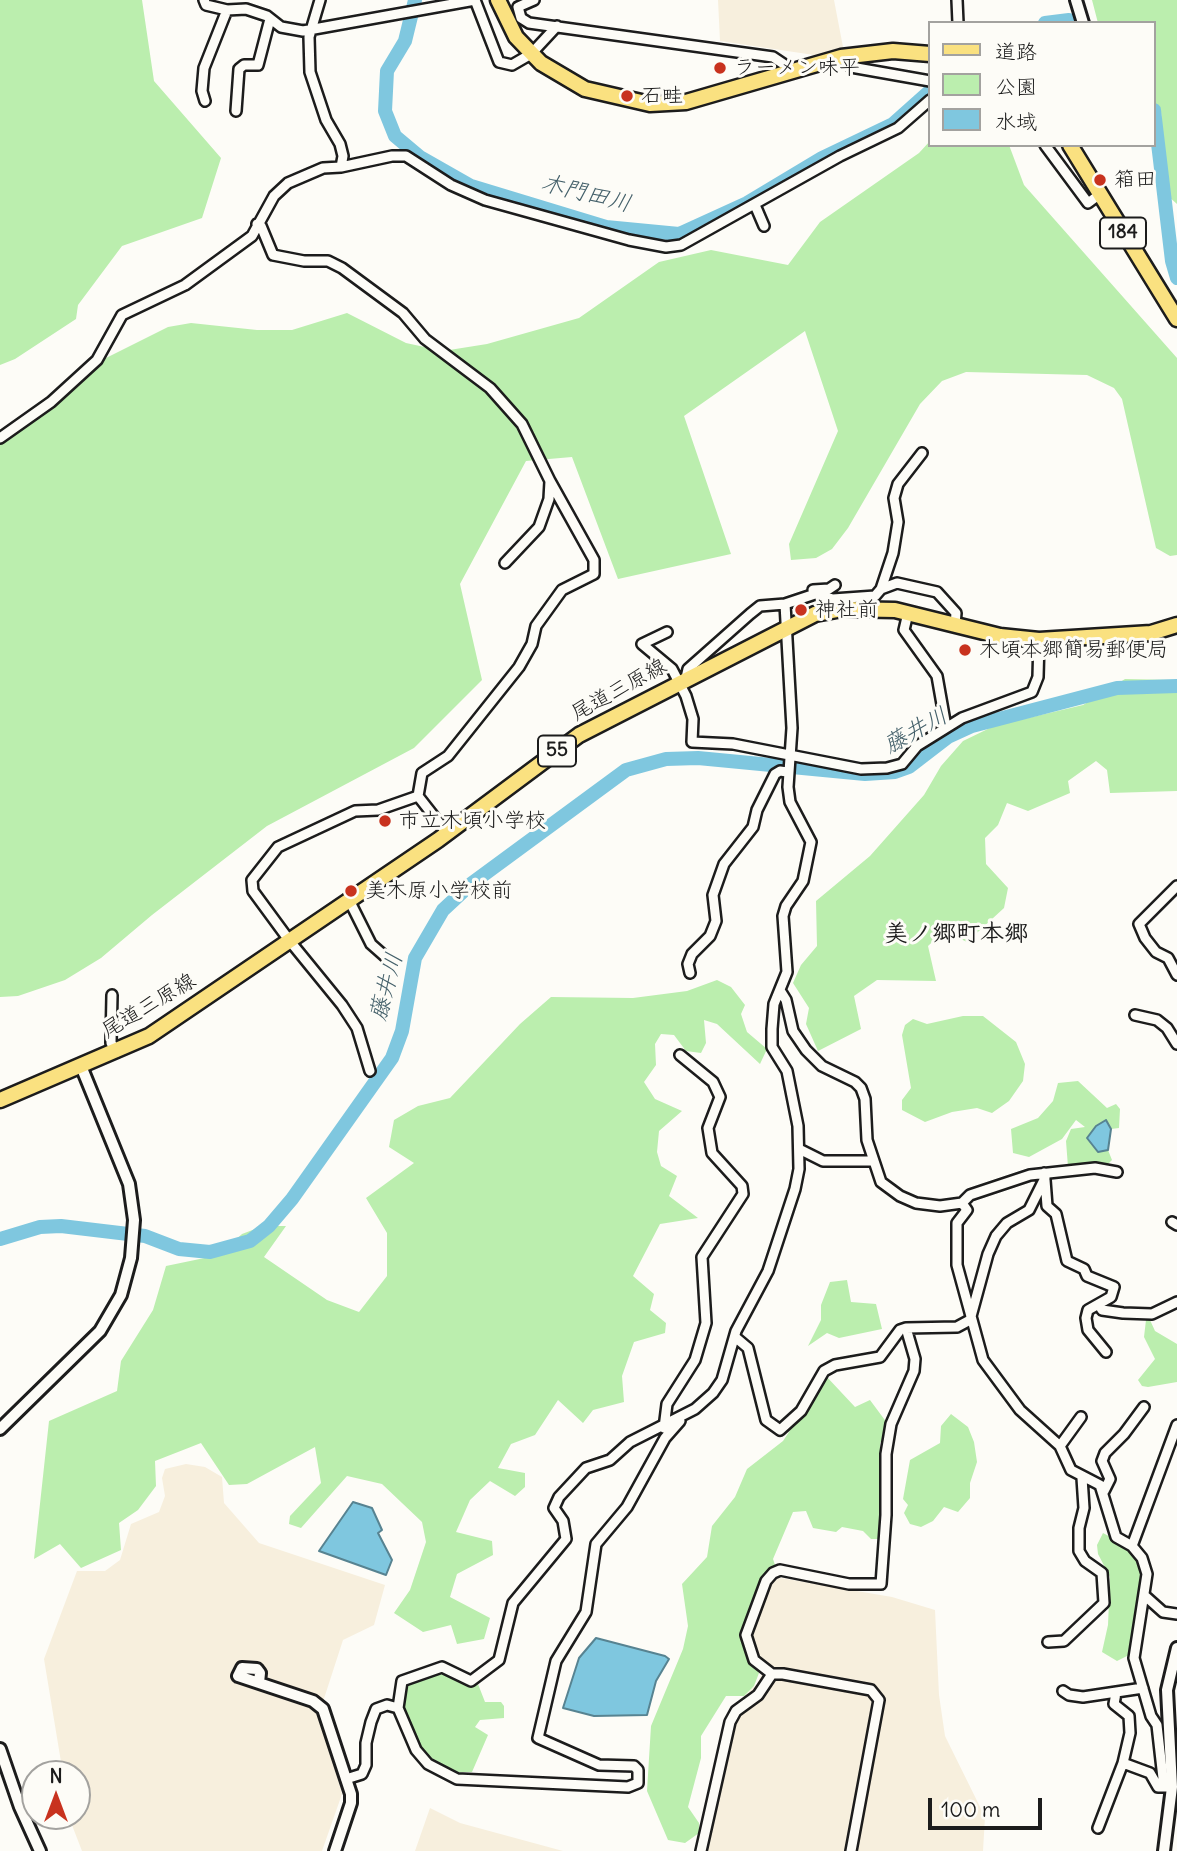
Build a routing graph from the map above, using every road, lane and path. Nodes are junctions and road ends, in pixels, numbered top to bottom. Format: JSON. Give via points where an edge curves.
{"nodes":[{"id":1,"x":204,"y":0,"type":"edge"},
{"id":2,"x":320,"y":0,"type":"edge"},
{"id":3,"x":475,"y":0,"type":"edge"},
{"id":4,"x":498,"y":0,"type":"edge"},
{"id":5,"x":534,"y":0,"type":"edge"},
{"id":6,"x":957,"y":0,"type":"edge"},
{"id":7,"x":1076,"y":0,"type":"edge"},
{"id":8,"x":227,"y":10,"type":"junction"},
{"id":9,"x":270,"y":19,"type":"junction"},
{"id":10,"x":958,"y":21,"type":"edge"},
{"id":11,"x":1082,"y":21,"type":"edge"},
{"id":12,"x":557,"y":26,"type":"junction"},
{"id":13,"x":311,"y":28,"type":"junction"},
{"id":14,"x":531,"y":54,"type":"junction"},
{"id":15,"x":928,"y":54,"type":"edge"},
{"id":16,"x":841,"y":57,"type":"junction"},
{"id":17,"x":794,"y":71,"type":"junction"},
{"id":18,"x":928,"y":78,"type":"edge"},
{"id":19,"x":205,"y":101,"type":"dead end"},
{"id":20,"x":928,"y":102,"type":"edge"},
{"id":21,"x":236,"y":111,"type":"dead end"},
{"id":22,"x":1046,"y":147,"type":"edge"},
{"id":23,"x":1071,"y":147,"type":"edge"},
{"id":24,"x":341,"y":167,"type":"junction"},
{"id":25,"x":1100,"y":194,"type":"junction"},
{"id":26,"x":755,"y":205,"type":"junction"},
{"id":27,"x":257,"y":224,"type":"junction"},
{"id":28,"x":764,"y":226,"type":"dead end"},
{"id":29,"x":1177,"y":319,"type":"edge"},
{"id":30,"x":0,"y":438,"type":"edge"},
{"id":31,"x":922,"y":453,"type":"dead end"},
{"id":32,"x":550,"y":481,"type":"junction"},
{"id":33,"x":505,"y":563,"type":"dead end"},
{"id":34,"x":835,"y":585,"type":"dead end"},
{"id":35,"x":881,"y":589,"type":"junction"},
{"id":36,"x":785,"y":604,"type":"junction"},
{"id":37,"x":908,"y":613,"type":"junction"},
{"id":38,"x":955,"y":625,"type":"junction"},
{"id":39,"x":1177,"y":625,"type":"edge"},
{"id":40,"x":789,"y":626,"type":"junction"},
{"id":41,"x":667,"y":632,"type":"dead end"},
{"id":42,"x":1039,"y":640,"type":"junction"},
{"id":43,"x":683,"y":680,"type":"junction"},
{"id":44,"x":946,"y":727,"type":"junction"},
{"id":45,"x":790,"y":753,"type":"junction"},
{"id":46,"x":787,"y":772,"type":"junction"},
{"id":47,"x":418,"y":796,"type":"junction"},
{"id":48,"x":447,"y":833,"type":"junction"},
{"id":49,"x":1177,"y":886,"type":"edge"},
{"id":50,"x":348,"y":898,"type":"junction"},
{"id":51,"x":289,"y":940,"type":"junction"},
{"id":52,"x":388,"y":959,"type":"dead end"},
{"id":53,"x":690,"y":973,"type":"dead end"},
{"id":54,"x":1177,"y":975,"type":"edge"},
{"id":55,"x":780,"y":992,"type":"junction"},
{"id":56,"x":112,"y":995,"type":"dead end"},
{"id":57,"x":1135,"y":1015,"type":"dead end"},
{"id":58,"x":1177,"y":1044,"type":"edge"},
{"id":59,"x":117,"y":1052,"type":"junction"},
{"id":60,"x":680,"y":1055,"type":"dead end"},
{"id":61,"x":81,"y":1066,"type":"junction"},
{"id":62,"x":370,"y":1071,"type":"dead end"},
{"id":63,"x":0,"y":1100,"type":"edge"},
{"id":64,"x":867,"y":1140,"type":"junction"},
{"id":65,"x":799,"y":1149,"type":"junction"},
{"id":66,"x":869,"y":1161,"type":"junction"},
{"id":67,"x":1117,"y":1172,"type":"dead end"},
{"id":68,"x":1044,"y":1176,"type":"junction"},
{"id":69,"x":881,"y":1182,"type":"junction"},
{"id":70,"x":962,"y":1203,"type":"junction"},
{"id":71,"x":1177,"y":1302,"type":"edge"},
{"id":72,"x":1099,"y":1305,"type":"junction"},
{"id":73,"x":970,"y":1320,"type":"junction"},
{"id":74,"x":906,"y":1328,"type":"junction"},
{"id":75,"x":735,"y":1338,"type":"junction"},
{"id":76,"x":1106,"y":1352,"type":"dead end"},
{"id":77,"x":1144,"y":1407,"type":"dead end"},
{"id":78,"x":687,"y":1413,"type":"junction"},
{"id":79,"x":1081,"y":1417,"type":"dead end"},
{"id":80,"x":664,"y":1424,"type":"junction"},
{"id":81,"x":1177,"y":1425,"type":"edge"},
{"id":82,"x":0,"y":1429,"type":"edge"},
{"id":83,"x":665,"y":1438,"type":"junction"},
{"id":84,"x":1060,"y":1446,"type":"junction"},
{"id":85,"x":1082,"y":1478,"type":"junction"},
{"id":86,"x":1104,"y":1491,"type":"junction"},
{"id":87,"x":1132,"y":1546,"type":"junction"},
{"id":88,"x":1144,"y":1595,"type":"junction"},
{"id":89,"x":1177,"y":1614,"type":"edge"},
{"id":90,"x":1048,"y":1642,"type":"dead end"},
{"id":91,"x":1177,"y":1648,"type":"edge"},
{"id":92,"x":772,"y":1674,"type":"junction"},
{"id":93,"x":259,"y":1683,"type":"dead end"},
{"id":94,"x":1143,"y":1688,"type":"junction"},
{"id":95,"x":1063,"y":1691,"type":"dead end"},
{"id":96,"x":1116,"y":1693,"type":"junction"},
{"id":97,"x":398,"y":1708,"type":"junction"},
{"id":98,"x":0,"y":1749,"type":"edge"},
{"id":99,"x":1123,"y":1763,"type":"junction"},
{"id":100,"x":346,"y":1779,"type":"junction"},
{"id":101,"x":1168,"y":1787,"type":"junction"},
{"id":102,"x":1098,"y":1828,"type":"dead end"},
{"id":103,"x":40,"y":1851,"type":"edge"},
{"id":104,"x":335,"y":1851,"type":"edge"},
{"id":105,"x":701,"y":1851,"type":"edge"},
{"id":106,"x":851,"y":1851,"type":"edge"},
{"id":107,"x":1164,"y":1851,"type":"edge"}],
"edges":[{"from":1,"to":8,"type":"street","via":[[206,5]]},
{"from":2,"to":13,"type":"street"},
{"from":3,"to":13,"type":"street"},
{"from":3,"to":14,"type":"street","via":[[499,62],[512,65]]},
{"from":4,"to":14,"type":"main road","via":[[516,37]]},
{"from":5,"to":12,"type":"street","via":[[518,7],[522,18],[528,23]]},
{"from":6,"to":10,"type":"street"},
{"from":7,"to":11,"type":"street"},
{"from":8,"to":9,"type":"street","via":[[246,9]]},
{"from":8,"to":19,"type":"street","via":[[204,68]]},
{"from":9,"to":13,"type":"street","via":[[281,27]]},
{"from":9,"to":21,"type":"street","via":[[258,65],[239,69]]},
{"from":12,"to":14,"type":"street"},
{"from":12,"to":17,"type":"street","via":[[773,57]]},
{"from":13,"to":24,"type":"street","via":[[313,88],[340,144]]},
{"from":14,"to":17,"type":"main road","via":[[585,89],[650,104],[686,102]]},
{"from":15,"to":16,"type":"main road","via":[[893,51]]},
{"from":16,"to":17,"type":"main road"},
{"from":16,"to":18,"type":"street","via":[[866,71]]},
{"from":20,"to":26,"type":"street","via":[[898,128]]},
{"from":22,"to":25,"type":"street","via":[[1088,204]]},
{"from":23,"to":25,"type":"main road","number":"184"},
{"from":24,"to":26,"type":"street","via":[[406,156],[485,200],[666,247],[681,245]]},
{"from":24,"to":27,"type":"street","via":[[323,167],[288,183]]},
{"from":25,"to":29,"type":"main road","number":"184"},
{"from":26,"to":28,"type":"street"},
{"from":27,"to":30,"type":"street","via":[[252,236],[185,285],[122,315],[97,359],[51,402]]},
{"from":27,"to":32,"type":"street","via":[[273,254],[328,261],[342,268],[491,388],[522,424]]},
{"from":31,"to":35,"type":"street","via":[[898,484],[893,553]]},
{"from":32,"to":33,"type":"street","via":[[539,527]]},
{"from":32,"to":47,"type":"street","via":[[594,560],[594,574],[562,590],[536,626],[519,667],[447,755],[422,773]]},
{"from":34,"to":36,"type":"street","via":[[789,596]]},
{"from":35,"to":36,"type":"street","via":[[875,596],[833,599],[815,594]]},
{"from":35,"to":38,"type":"street","via":[[897,583],[937,592],[956,613]]},
{"from":36,"to":40,"type":"street"},
{"from":36,"to":43,"type":"street","via":[[760,606],[688,668]]},
{"from":37,"to":38,"type":"main road","name":"尾道三原線","number":"55"},
{"from":37,"to":40,"type":"main road","name":"尾道三原線","number":"55","via":[[842,608]]},
{"from":37,"to":44,"type":"street","via":[[904,630],[937,676]]},
{"from":38,"to":42,"type":"main road","name":"尾道三原線","number":"55"},
{"from":39,"to":42,"type":"main road","name":"尾道三原線","number":"55","via":[[1151,633]]},
{"from":40,"to":43,"type":"main road","name":"尾道三原線","number":"55"},
{"from":40,"to":45,"type":"street"},
{"from":41,"to":43,"type":"street","via":[[642,644]]},
{"from":42,"to":44,"type":"street","via":[[1038,677],[1032,692]]},
{"from":43,"to":45,"type":"street","via":[[693,719],[692,742]]},
{"from":43,"to":48,"type":"main road","name":"尾道三原線","number":"55","via":[[579,735]]},
{"from":44,"to":45,"type":"street","via":[[917,746],[902,764],[887,768],[861,769]]},
{"from":45,"to":46,"type":"street"},
{"from":46,"to":53,"type":"street","via":[[775,774],[753,827],[724,864],[713,895],[716,921],[710,936],[692,954]]},
{"from":46,"to":55,"type":"street","via":[[790,802],[811,842],[803,881],[783,916],[789,957]]},
{"from":47,"to":48,"type":"street"},
{"from":47,"to":51,"type":"street","via":[[378,810],[355,811],[278,847],[252,880],[254,891]]},
{"from":48,"to":50,"type":"main road","name":"尾道三原線","number":"55"},
{"from":49,"to":54,"type":"street","via":[[1139,929],[1156,951],[1168,958]]},
{"from":50,"to":51,"type":"main road","name":"尾道三原線","number":"55"},
{"from":50,"to":52,"type":"street","via":[[371,944]]},
{"from":51,"to":59,"type":"main road","name":"尾道三原線","number":"55","via":[[149,1036]]},
{"from":51,"to":62,"type":"street","via":[[326,982],[357,1028]]},
{"from":55,"to":64,"type":"street","via":[[793,1031],[806,1050],[822,1066],[861,1088]]},
{"from":55,"to":65,"type":"street","via":[[774,1004],[772,1047],[787,1070]]},
{"from":56,"to":59,"type":"street","via":[[111,1044]]},
{"from":57,"to":58,"type":"street","via":[[1157,1020]]},
{"from":59,"to":61,"type":"main road","name":"尾道三原線","number":"55"},
{"from":60,"to":80,"type":"street","via":[[713,1082],[720,1097],[708,1128],[712,1153],[742,1186],[743,1194],[702,1257],[706,1323],[695,1360],[667,1404]]},
{"from":61,"to":63,"type":"main road","name":"尾道三原線","number":"55"},
{"from":61,"to":82,"type":"street","via":[[129,1184],[134,1220],[131,1258],[121,1295],[100,1331]]},
{"from":64,"to":66,"type":"street"},
{"from":64,"to":69,"type":"street"},
{"from":65,"to":66,"type":"street","via":[[823,1161]]},
{"from":65,"to":75,"type":"street","via":[[795,1189],[768,1271]]},
{"from":66,"to":69,"type":"street"},
{"from":67,"to":68,"type":"street","via":[[1095,1168]]},
{"from":68,"to":70,"type":"street","via":[[1004,1182],[970,1195]]},
{"from":68,"to":72,"type":"street","via":[[1047,1206],[1056,1214],[1067,1261],[1114,1287],[1111,1297]]},
{"from":68,"to":73,"type":"street","via":[[1030,1210],[1007,1223],[996,1237]]},
{"from":69,"to":70,"type":"street","via":[[916,1203]]},
{"from":70,"to":73,"type":"street","via":[[967,1210],[957,1223],[957,1265]]},
{"from":71,"to":72,"type":"street","via":[[1152,1314],[1102,1310]]},
{"from":72,"to":76,"type":"street","via":[[1088,1310],[1086,1318],[1088,1330]]},
{"from":73,"to":74,"type":"street","via":[[957,1327]]},
{"from":73,"to":84,"type":"street","via":[[983,1360],[1000,1386]]},
{"from":74,"to":75,"type":"street","via":[[880,1357],[824,1371],[801,1410],[780,1430],[766,1420],[748,1348]]},
{"from":74,"to":92,"type":"street","via":[[914,1371],[891,1424],[886,1454],[881,1584],[849,1584],[780,1570],[773,1573],[746,1636],[754,1660]]},
{"from":75,"to":78,"type":"street","via":[[722,1380],[702,1404]]},
{"from":77,"to":86,"type":"street","via":[[1105,1453],[1102,1461],[1110,1479]]},
{"from":78,"to":80,"type":"street"},
{"from":78,"to":83,"type":"street"},
{"from":79,"to":84,"type":"street"},
{"from":80,"to":83,"type":"street"},
{"from":80,"to":97,"type":"street","via":[[630,1442],[610,1461],[586,1468],[559,1497],[554,1508],[563,1521],[566,1539],[513,1603],[499,1660],[471,1681],[442,1667],[402,1682]]},
{"from":81,"to":87,"type":"street"},
{"from":83,"to":97,"type":"street","via":[[627,1507],[596,1544],[586,1612],[556,1661],[538,1738],[600,1765],[634,1766],[639,1777],[636,1785],[457,1779],[428,1764],[416,1750]]},
{"from":84,"to":85,"type":"street","via":[[1071,1470]]},
{"from":85,"to":86,"type":"street"},
{"from":85,"to":90,"type":"street","via":[[1079,1551],[1102,1573],[1104,1603],[1064,1641]]},
{"from":86,"to":87,"type":"street","via":[[1115,1537]]},
{"from":87,"to":88,"type":"street","via":[[1147,1574]]},
{"from":88,"to":89,"type":"street","via":[[1163,1612]]},
{"from":88,"to":94,"type":"street","via":[[1134,1658]]},
{"from":91,"to":101,"type":"street","via":[[1167,1690]]},
{"from":92,"to":105,"type":"street","via":[[730,1722]]},
{"from":92,"to":106,"type":"street","via":[[871,1690],[879,1700]]},
{"from":93,"to":100,"type":"street","via":[[318,1704]]},
{"from":94,"to":96,"type":"street"},
{"from":94,"to":101,"type":"street","via":[[1157,1725]]},
{"from":95,"to":96,"type":"street","via":[[1083,1697]]},
{"from":96,"to":99,"type":"street","via":[[1114,1704],[1129,1716]]},
{"from":97,"to":100,"type":"street","via":[[376,1709],[366,1743],[366,1765],[362,1773]]},
{"from":98,"to":103,"type":"street"},
{"from":99,"to":101,"type":"street","via":[[1150,1773],[1158,1787]]},
{"from":99,"to":102,"type":"street"},
{"from":100,"to":104,"type":"street","via":[[351,1803]]},
{"from":101,"to":107,"type":"street"}]}
